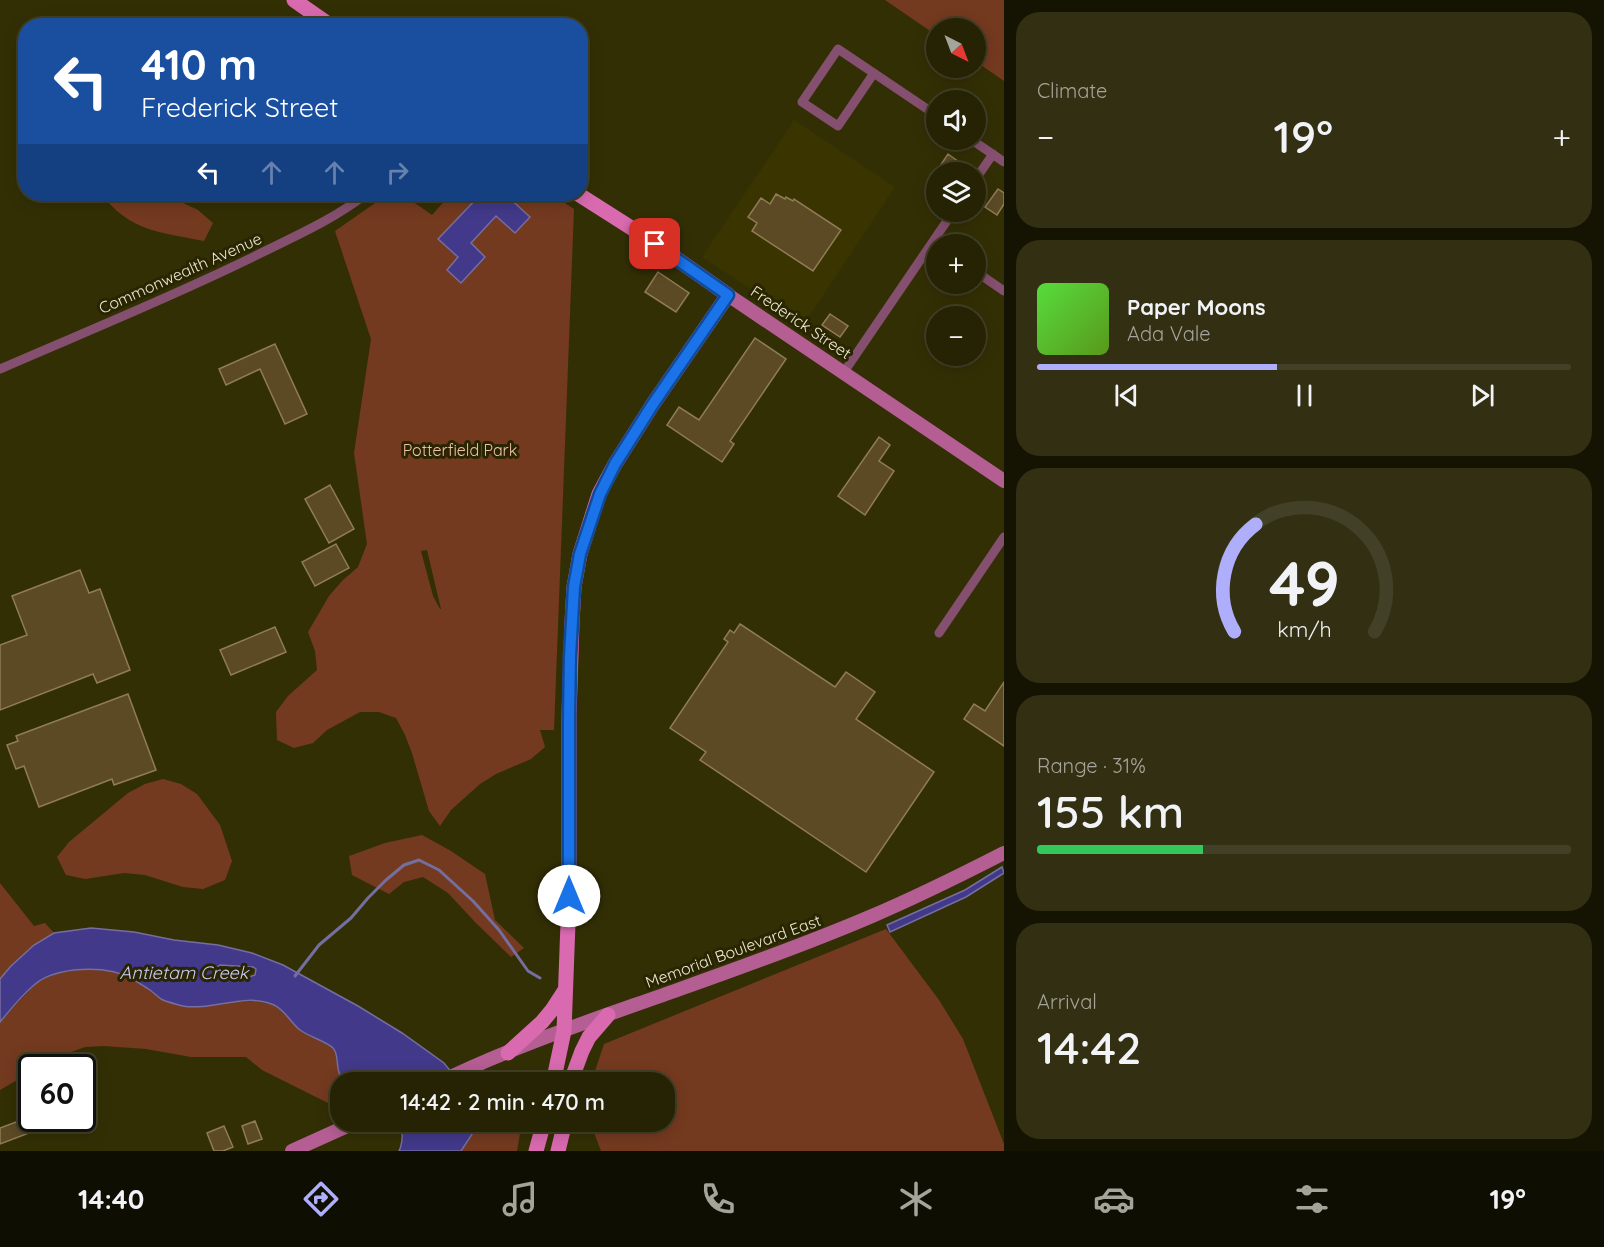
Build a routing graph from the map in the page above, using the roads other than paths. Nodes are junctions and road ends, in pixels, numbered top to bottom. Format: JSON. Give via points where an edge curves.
{"nodes":[{"id":1,"x":294,"y":0,"type":"edge"},
{"id":2,"x":320,"y":18,"type":"edge"},
{"id":3,"x":874,"y":73,"type":"junction"},
{"id":4,"x":926,"y":108,"type":"edge"},
{"id":5,"x":986,"y":149,"type":"edge"},
{"id":6,"x":993,"y":154,"type":"junction"},
{"id":7,"x":1004,"y":162,"type":"edge"},
{"id":8,"x":986,"y":164,"type":"edge"},
{"id":9,"x":588,"y":200,"type":"edge"},
{"id":10,"x":357,"y":201,"type":"edge"},
{"id":11,"x":926,"y":255,"type":"edge"},
{"id":12,"x":986,"y":279,"type":"edge"},
{"id":13,"x":1004,"y":291,"type":"edge"},
{"id":14,"x":728,"y":295,"type":"junction"},
{"id":15,"x":0,"y":369,"type":"edge"},
{"id":16,"x":844,"y":372,"type":"junction"},
{"id":17,"x":1004,"y":481,"type":"edge"},
{"id":18,"x":1004,"y":537,"type":"edge"},
{"id":19,"x":939,"y":633,"type":"dead end"},
{"id":20,"x":1004,"y":853,"type":"edge"},
{"id":21,"x":565,"y":990,"type":"junction"},
{"id":22,"x":608,"y":1015,"type":"junction"},
{"id":23,"x":564,"y":1031,"type":"junction"},
{"id":24,"x":508,"y":1053,"type":"junction"},
{"id":25,"x":461,"y":1072,"type":"edge"},
{"id":26,"x":555,"y":1072,"type":"edge"},
{"id":27,"x":571,"y":1072,"type":"edge"},
{"id":28,"x":575,"y":1072,"type":"edge"},
{"id":29,"x":334,"y":1132,"type":"edge"},
{"id":30,"x":542,"y":1132,"type":"edge"},
{"id":31,"x":563,"y":1132,"type":"edge"},
{"id":32,"x":538,"y":1149,"type":"edge"},
{"id":33,"x":292,"y":1151,"type":"edge"},
{"id":34,"x":558,"y":1151,"type":"edge"}],
"edges":[{"from":1,"to":2,"type":"main road"},
{"from":3,"to":3,"type":"street","via":[[838,126],[802,102],[838,49]]},
{"from":3,"to":4,"type":"street"},
{"from":5,"to":6,"type":"street"},
{"from":6,"to":7,"type":"street"},
{"from":6,"to":8,"type":"street"},
{"from":9,"to":14,"type":"main road","name":"Frederick Street"},
{"from":10,"to":15,"type":"street","name":"Commonwealth Avenue","via":[[318,225],[214,276]]},
{"from":11,"to":16,"type":"street"},
{"from":12,"to":13,"type":"street"},
{"from":14,"to":16,"type":"main road","name":"Frederick Street"},
{"from":14,"to":21,"type":"main road","via":[[615,464],[600,494],[580,554],[571,643]]},
{"from":16,"to":17,"type":"main road","name":"Frederick Street"},
{"from":18,"to":19,"type":"street"},
{"from":20,"to":22,"type":"main road","name":"Memorial Boulevard East","via":[[873,916]]},
{"from":21,"to":23,"type":"main road"},
{"from":21,"to":24,"type":"main road","via":[[543,1022]]},
{"from":22,"to":23,"type":"main road","name":"Memorial Boulevard East"},
{"from":22,"to":28,"type":"main road","via":[[589,1037]]},
{"from":23,"to":24,"type":"main road","name":"Memorial Boulevard East"},
{"from":23,"to":26,"type":"main road"},
{"from":23,"to":27,"type":"main road"},
{"from":24,"to":25,"type":"main road","name":"Memorial Boulevard East"},
{"from":29,"to":33,"type":"main road"},
{"from":30,"to":32,"type":"main road"},
{"from":31,"to":34,"type":"main road"}]}
